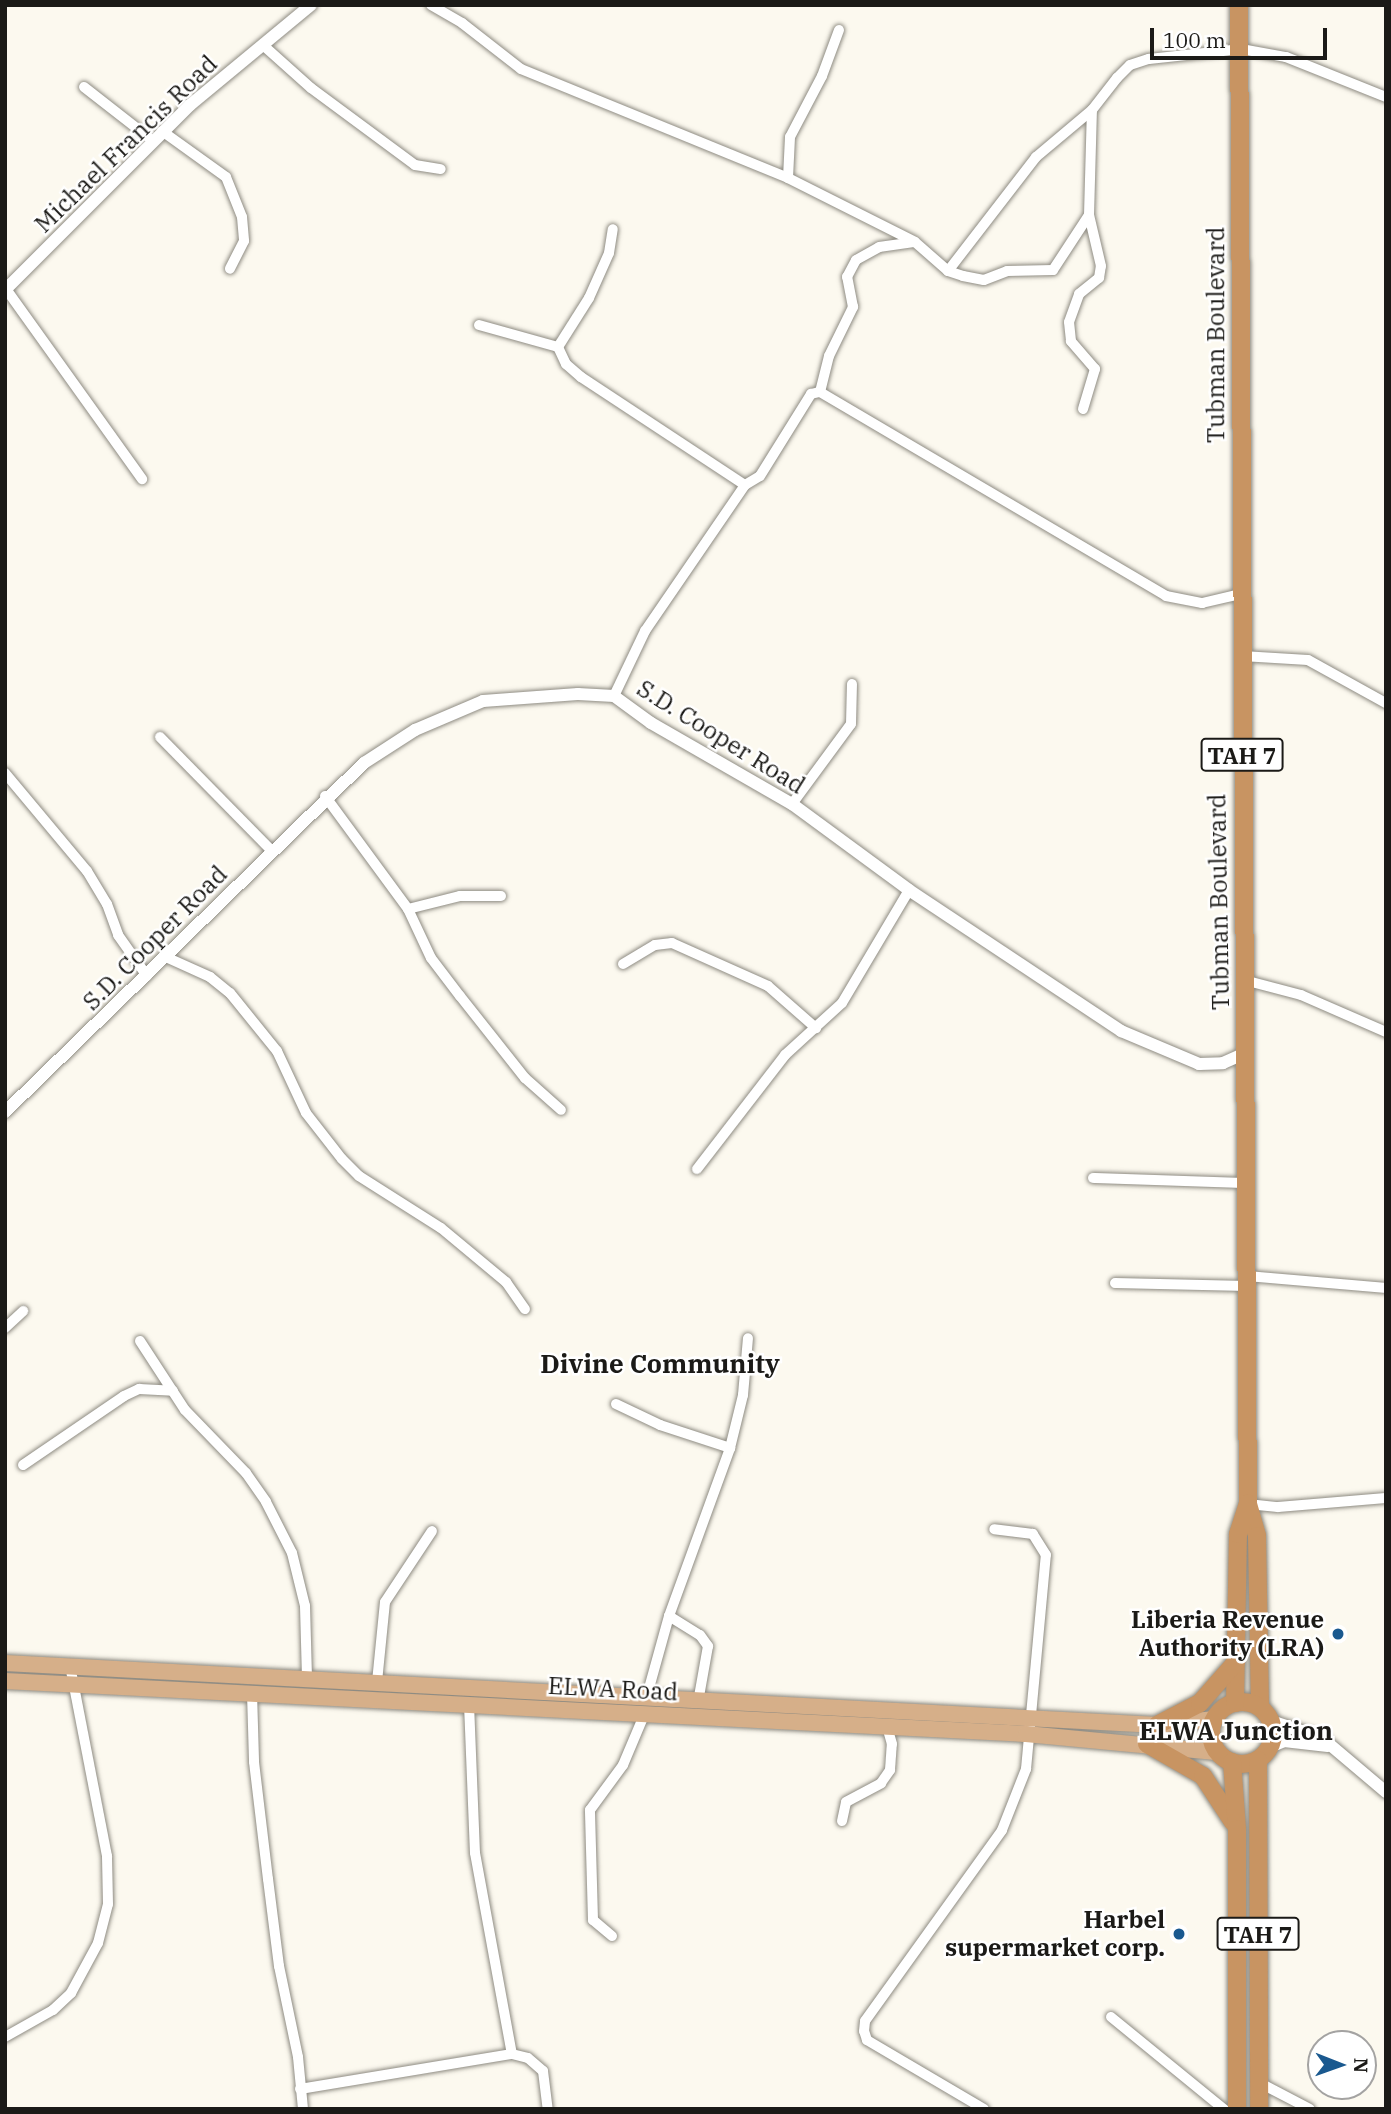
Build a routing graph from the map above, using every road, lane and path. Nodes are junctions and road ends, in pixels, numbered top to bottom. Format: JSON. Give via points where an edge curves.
{"nodes":[{"id":1,"x":312,"y":5,"type":"edge"},
{"id":2,"x":431,"y":5,"type":"edge"},
{"id":3,"x":1240,"y":5,"type":"edge"},
{"id":4,"x":839,"y":30,"type":"dead end"},
{"id":5,"x":264,"y":46,"type":"junction"},
{"id":6,"x":1241,"y":49,"type":"junction"},
{"id":7,"x":84,"y":87,"type":"dead end"},
{"id":8,"x":1386,"y":97,"type":"edge"},
{"id":9,"x":1091,"y":110,"type":"junction"},
{"id":10,"x":158,"y":136,"type":"junction"},
{"id":11,"x":441,"y":169,"type":"dead end"},
{"id":12,"x":788,"y":178,"type":"junction"},
{"id":13,"x":1090,"y":215,"type":"junction"},
{"id":14,"x":613,"y":229,"type":"dead end"},
{"id":15,"x":915,"y":242,"type":"junction"},
{"id":16,"x":230,"y":270,"type":"dead end"},
{"id":17,"x":948,"y":271,"type":"junction"},
{"id":18,"x":6,"y":290,"type":"edge"},
{"id":19,"x":479,"y":325,"type":"dead end"},
{"id":20,"x":558,"y":347,"type":"junction"},
{"id":21,"x":820,"y":392,"type":"junction"},
{"id":22,"x":1083,"y":409,"type":"dead end"},
{"id":23,"x":142,"y":479,"type":"dead end"},
{"id":24,"x":746,"y":485,"type":"junction"},
{"id":25,"x":1240,"y":594,"type":"junction"},
{"id":26,"x":1242,"y":656,"type":"junction"},
{"id":27,"x":852,"y":684,"type":"dead end"},
{"id":28,"x":614,"y":696,"type":"junction"},
{"id":29,"x":1386,"y":703,"type":"edge"},
{"id":30,"x":160,"y":737,"type":"dead end"},
{"id":31,"x":5,"y":773,"type":"edge"},
{"id":32,"x":325,"y":796,"type":"junction"},
{"id":33,"x":792,"y":804,"type":"junction"},
{"id":34,"x":272,"y":851,"type":"junction"},
{"id":35,"x":909,"y":890,"type":"junction"},
{"id":36,"x":500,"y":896,"type":"dead end"},
{"id":37,"x":408,"y":909,"type":"junction"},
{"id":38,"x":168,"y":958,"type":"junction"},
{"id":39,"x":623,"y":964,"type":"dead end"},
{"id":40,"x":147,"y":976,"type":"junction"},
{"id":41,"x":1244,"y":980,"type":"junction"},
{"id":42,"x":816,"y":1028,"type":"junction"},
{"id":43,"x":1386,"y":1032,"type":"edge"},
{"id":44,"x":1245,"y":1053,"type":"junction"},
{"id":45,"x":561,"y":1110,"type":"dead end"},
{"id":46,"x":5,"y":1112,"type":"edge"},
{"id":47,"x":697,"y":1169,"type":"dead end"},
{"id":48,"x":1093,"y":1178,"type":"dead end"},
{"id":49,"x":1246,"y":1183,"type":"junction"},
{"id":50,"x":1247,"y":1281,"type":"junction"},
{"id":51,"x":1115,"y":1283,"type":"dead end"},
{"id":52,"x":1386,"y":1288,"type":"edge"},
{"id":53,"x":525,"y":1309,"type":"dead end"},
{"id":54,"x":23,"y":1311,"type":"dead end"},
{"id":55,"x":5,"y":1328,"type":"edge"},
{"id":56,"x":748,"y":1338,"type":"dead end"},
{"id":57,"x":140,"y":1341,"type":"dead end"},
{"id":58,"x":173,"y":1391,"type":"junction"},
{"id":59,"x":617,"y":1404,"type":"dead end"},
{"id":60,"x":730,"y":1448,"type":"junction"},
{"id":61,"x":23,"y":1465,"type":"dead end"},
{"id":62,"x":1386,"y":1499,"type":"edge"},
{"id":63,"x":1248,"y":1504,"type":"junction"},
{"id":64,"x":994,"y":1529,"type":"dead end"},
{"id":65,"x":432,"y":1531,"type":"dead end"},
{"id":66,"x":668,"y":1616,"type":"junction"},
{"id":67,"x":1236,"y":1662,"type":"junction"},
{"id":68,"x":5,"y":1663,"type":"edge"},
{"id":69,"x":71,"y":1666,"type":"junction"},
{"id":70,"x":307,"y":1679,"type":"junction"},
{"id":71,"x":5,"y":1681,"type":"edge"},
{"id":72,"x":377,"y":1682,"type":"junction"},
{"id":73,"x":74,"y":1686,"type":"junction"},
{"id":74,"x":252,"y":1693,"type":"junction"},
{"id":75,"x":698,"y":1702,"type":"junction"},
{"id":76,"x":1235,"y":1703,"type":"junction"},
{"id":77,"x":469,"y":1704,"type":"junction"},
{"id":78,"x":645,"y":1706,"type":"junction"},
{"id":79,"x":1266,"y":1714,"type":"junction"},
{"id":80,"x":1028,"y":1715,"type":"junction"},
{"id":81,"x":1215,"y":1718,"type":"junction"},
{"id":82,"x":1157,"y":1725,"type":"junction"},
{"id":83,"x":887,"y":1726,"type":"junction"},
{"id":84,"x":1026,"y":1734,"type":"junction"},
{"id":85,"x":1147,"y":1744,"type":"junction"},
{"id":86,"x":1331,"y":1747,"type":"junction"},
{"id":87,"x":1264,"y":1754,"type":"junction"},
{"id":88,"x":1225,"y":1757,"type":"junction"},
{"id":89,"x":1386,"y":1792,"type":"edge"},
{"id":90,"x":842,"y":1821,"type":"dead end"},
{"id":91,"x":1237,"y":1829,"type":"junction"},
{"id":92,"x":612,"y":1936,"type":"dead end"},
{"id":93,"x":1111,"y":2017,"type":"dead end"},
{"id":94,"x":5,"y":2037,"type":"edge"},
{"id":95,"x":512,"y":2054,"type":"junction"},
{"id":96,"x":1259,"y":2083,"type":"junction"},
{"id":97,"x":300,"y":2089,"type":"junction"},
{"id":98,"x":303,"y":2109,"type":"edge"},
{"id":99,"x":548,"y":2109,"type":"edge"},
{"id":100,"x":984,"y":2109,"type":"edge"},
{"id":101,"x":1224,"y":2109,"type":"edge"},
{"id":102,"x":1237,"y":2109,"type":"edge"},
{"id":103,"x":1259,"y":2109,"type":"edge"},
{"id":104,"x":1310,"y":2109,"type":"edge"}],
"edges":[{"from":1,"to":5,"type":"street","name":"Michael Francis Road"},
{"from":2,"to":12,"type":"street","via":[[521,69]]},
{"from":3,"to":6,"type":"highway","name":"Tubman Boulevard","number":"TAH 7"},
{"from":4,"to":12,"type":"street","via":[[822,76],[790,137]]},
{"from":5,"to":10,"type":"street","name":"Michael Francis Road","via":[[229,71]]},
{"from":5,"to":11,"type":"street","via":[[311,88],[415,165]]},
{"from":6,"to":8,"type":"street","via":[[1286,57]]},
{"from":6,"to":9,"type":"street","via":[[1130,65]]},
{"from":6,"to":25,"type":"highway","name":"Tubman Boulevard","number":"TAH 7"},
{"from":7,"to":10,"type":"street"},
{"from":9,"to":13,"type":"street"},
{"from":9,"to":17,"type":"street","via":[[1037,157]]},
{"from":10,"to":16,"type":"street","via":[[226,177],[244,242]]},
{"from":10,"to":18,"type":"street","name":"Michael Francis Road"},
{"from":12,"to":15,"type":"street"},
{"from":13,"to":17,"type":"street","via":[[1053,270],[1007,271],[984,279]]},
{"from":13,"to":22,"type":"street","via":[[1101,266],[1099,278],[1079,294],[1069,322],[1071,341],[1095,369]]},
{"from":14,"to":20,"type":"street","via":[[609,253],[589,298]]},
{"from":15,"to":17,"type":"street"},
{"from":15,"to":21,"type":"street","via":[[879,247],[856,260],[847,277],[853,307],[829,356]]},
{"from":18,"to":23,"type":"street"},
{"from":19,"to":20,"type":"street"},
{"from":20,"to":24,"type":"street","via":[[566,364],[581,376]]},
{"from":21,"to":24,"type":"street","via":[[811,394],[760,476]]},
{"from":21,"to":25,"type":"street","via":[[1166,596],[1202,603]]},
{"from":24,"to":28,"type":"street","via":[[645,631]]},
{"from":25,"to":26,"type":"highway","name":"Tubman Boulevard","number":"TAH 7"},
{"from":26,"to":29,"type":"street","via":[[1308,660]]},
{"from":26,"to":41,"type":"highway","name":"Tubman Boulevard","number":"TAH 7"},
{"from":27,"to":33,"type":"street","via":[[851,724]]},
{"from":28,"to":32,"type":"street","name":"S.D. Cooper Road","via":[[483,701],[415,730],[364,763]]},
{"from":28,"to":33,"type":"street","name":"S.D. Cooper Road","via":[[651,723]]},
{"from":30,"to":34,"type":"street"},
{"from":31,"to":40,"type":"street","via":[[87,871],[107,904],[118,935]]},
{"from":32,"to":34,"type":"street","name":"S.D. Cooper Road"},
{"from":32,"to":37,"type":"street"},
{"from":33,"to":35,"type":"street","name":"S.D. Cooper Road"},
{"from":34,"to":38,"type":"street","name":"S.D. Cooper Road"},
{"from":35,"to":42,"type":"street","via":[[842,1003]]},
{"from":35,"to":44,"type":"street","name":"S.D. Cooper Road","via":[[1121,1031],[1199,1064],[1223,1063]]},
{"from":36,"to":37,"type":"street","via":[[460,897]]},
{"from":37,"to":45,"type":"street","via":[[431,958],[525,1077]]},
{"from":38,"to":40,"type":"street","name":"S.D. Cooper Road"},
{"from":38,"to":53,"type":"street","via":[[211,977],[230,993],[277,1051],[306,1113],[359,1176],[441,1228],[506,1282]]},
{"from":39,"to":42,"type":"street","via":[[655,945],[672,943],[768,986]]},
{"from":40,"to":46,"type":"street","name":"S.D. Cooper Road"},
{"from":41,"to":43,"type":"street","via":[[1301,995]]},
{"from":41,"to":44,"type":"highway","name":"Tubman Boulevard","number":"TAH 7"},
{"from":42,"to":47,"type":"street","via":[[785,1055]]},
{"from":44,"to":49,"type":"highway","name":"Tubman Boulevard","number":"TAH 7"},
{"from":48,"to":49,"type":"street"},
{"from":49,"to":50,"type":"highway","name":"Tubman Boulevard","number":"TAH 7"},
{"from":50,"to":51,"type":"street"},
{"from":50,"to":52,"type":"street"},
{"from":50,"to":63,"type":"highway","name":"Tubman Boulevard","number":"TAH 7"},
{"from":54,"to":55,"type":"street"},
{"from":56,"to":60,"type":"street"},
{"from":57,"to":58,"type":"street"},
{"from":58,"to":61,"type":"street","via":[[139,1389],[124,1396]]},
{"from":58,"to":70,"type":"street","via":[[246,1473],[292,1553],[305,1606]]},
{"from":59,"to":60,"type":"street","via":[[660,1425]]},
{"from":60,"to":66,"type":"street"},
{"from":62,"to":63,"type":"street","via":[[1278,1507]]},
{"from":63,"to":67,"type":"highway","name":"Tubman Boulevard","number":"TAH 7","via":[[1238,1534]]},
{"from":63,"to":79,"type":"highway","name":"Tubman Boulevard","number":"TAH 7","via":[[1257,1536]]},
{"from":64,"to":80,"type":"street","via":[[1033,1534],[1046,1555]]},
{"from":65,"to":72,"type":"street","via":[[385,1602]]},
{"from":66,"to":75,"type":"street","via":[[700,1635],[708,1646]]},
{"from":66,"to":78,"type":"street"},
{"from":67,"to":76,"type":"highway","name":"Tubman Boulevard","number":"TAH 7"},
{"from":67,"to":82,"type":"highway","via":[[1200,1703]]},
{"from":68,"to":69,"type":"main road","name":"ELWA Road"},
{"from":69,"to":70,"type":"main road","name":"ELWA Road"},
{"from":69,"to":73,"type":"street"},
{"from":70,"to":72,"type":"main road","name":"ELWA Road"},
{"from":71,"to":73,"type":"main road","name":"ELWA Road"},
{"from":72,"to":78,"type":"main road","name":"ELWA Road"},
{"from":73,"to":74,"type":"main road","name":"ELWA Road"},
{"from":73,"to":94,"type":"street","via":[[107,1856],[108,1904],[98,1943],[71,1993],[53,2010]]},
{"from":74,"to":77,"type":"main road","name":"ELWA Road"},
{"from":74,"to":97,"type":"street","via":[[254,1762],[268,1880]]},
{"from":75,"to":78,"type":"main road","name":"ELWA Road"},
{"from":75,"to":80,"type":"main road","name":"ELWA Road"},
{"from":76,"to":79,"type":"highway"},
{"from":76,"to":81,"type":"highway"},
{"from":77,"to":78,"type":"main road","name":"ELWA Road"},
{"from":77,"to":95,"type":"street","via":[[475,1853]]},
{"from":78,"to":83,"type":"main road","name":"ELWA Road"},
{"from":78,"to":92,"type":"street","via":[[623,1765],[590,1810],[593,1920]]},
{"from":79,"to":86,"type":"street","via":[[1322,1738]]},
{"from":79,"to":87,"type":"highway"},
{"from":80,"to":82,"type":"main road","name":"ELWA Road"},
{"from":80,"to":84,"type":"street"},
{"from":81,"to":82,"type":"main road","name":"ELWA Road"},
{"from":81,"to":88,"type":"highway","via":[[1212,1736]]},
{"from":83,"to":84,"type":"main road","name":"ELWA Road"},
{"from":83,"to":90,"type":"street","via":[[892,1744],[890,1770],[881,1783],[846,1802]]},
{"from":84,"to":85,"type":"main road","name":"ELWA Road"},
{"from":84,"to":100,"type":"street","via":[[1026,1769],[1002,1830],[864,2021],[867,2040]]},
{"from":85,"to":88,"type":"main road","name":"ELWA Road"},
{"from":85,"to":91,"type":"highway","via":[[1203,1776]]},
{"from":86,"to":87,"type":"street","via":[[1284,1741]]},
{"from":86,"to":89,"type":"street"},
{"from":87,"to":88,"type":"highway"},
{"from":87,"to":96,"type":"highway","number":"TAH 7"},
{"from":88,"to":91,"type":"highway"},
{"from":91,"to":102,"type":"highway","number":"TAH 7"},
{"from":93,"to":101,"type":"street"},
{"from":95,"to":97,"type":"street"},
{"from":95,"to":99,"type":"street","via":[[528,2058],[543,2071]]},
{"from":96,"to":103,"type":"highway","number":"TAH 7"},
{"from":96,"to":104,"type":"street"},
{"from":97,"to":98,"type":"street"}]}
